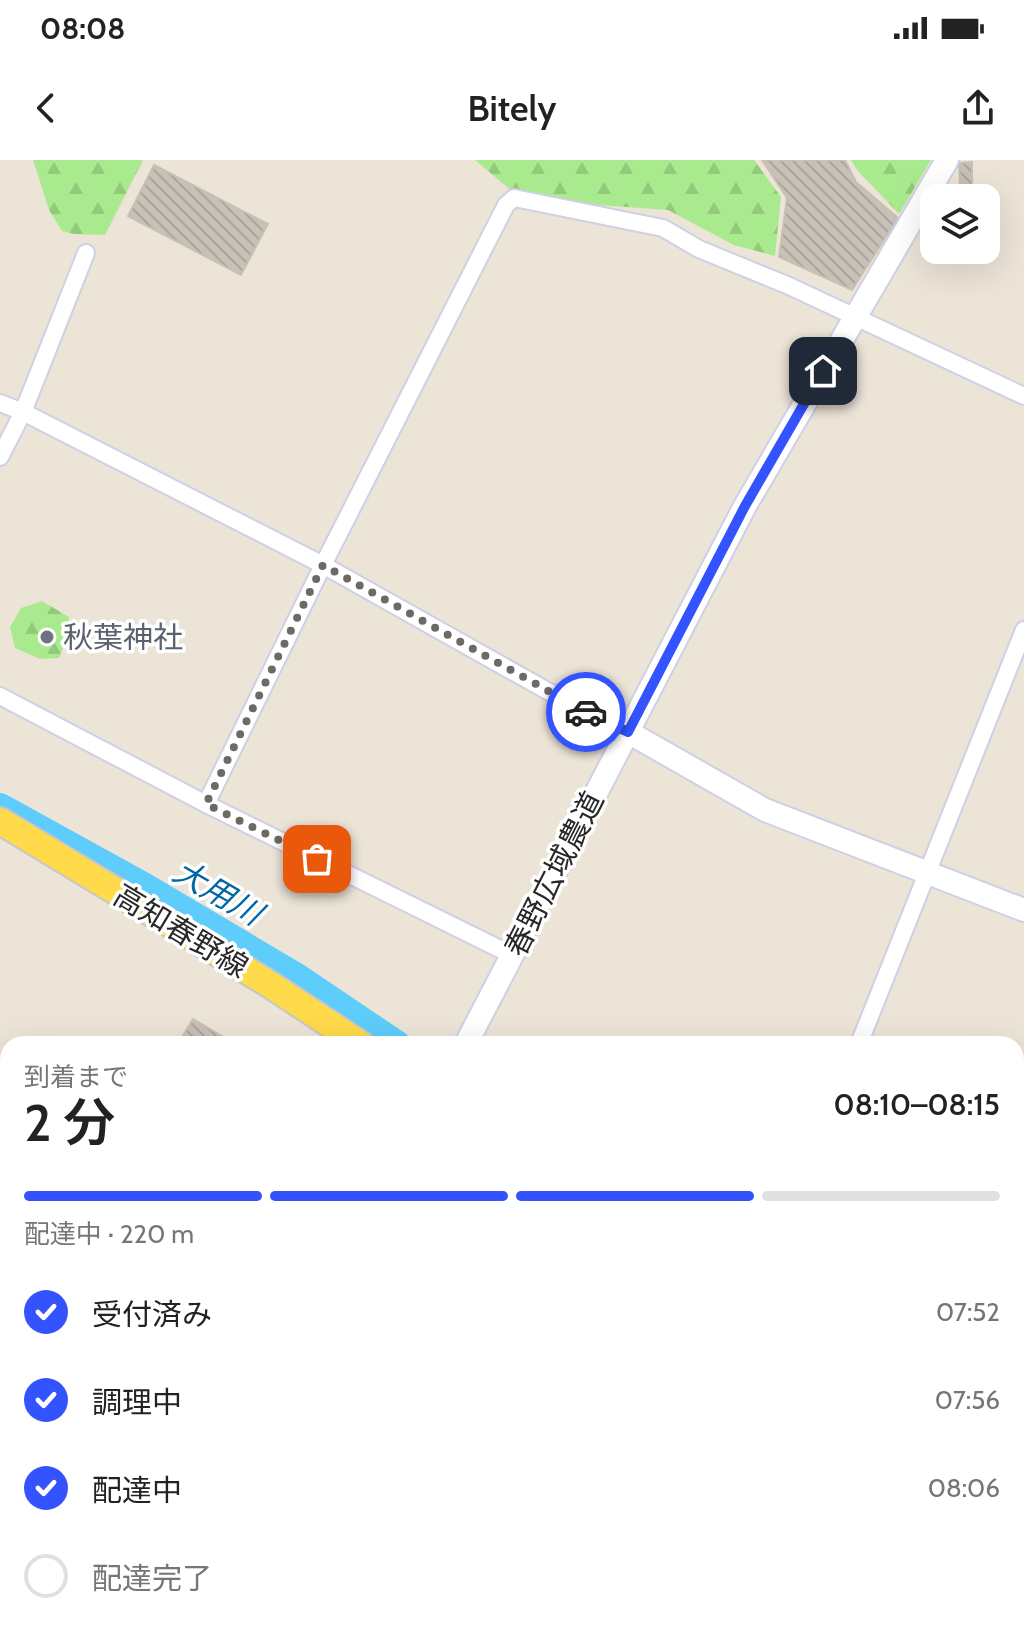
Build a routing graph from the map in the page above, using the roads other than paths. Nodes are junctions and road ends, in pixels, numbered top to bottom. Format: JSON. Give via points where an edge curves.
{"nodes":[{"id":1,"x":947,"y":160,"type":"edge"},
{"id":2,"x":86,"y":253,"type":"dead end"},
{"id":3,"x":859,"y":310,"type":"junction"},
{"id":4,"x":1024,"y":396,"type":"edge"},
{"id":5,"x":0,"y":403,"type":"edge"},
{"id":6,"x":23,"y":412,"type":"junction"},
{"id":7,"x":0,"y":457,"type":"edge"},
{"id":8,"x":323,"y":565,"type":"junction"},
{"id":9,"x":1024,"y":630,"type":"edge"},
{"id":10,"x":0,"y":696,"type":"edge"},
{"id":11,"x":628,"y":732,"type":"junction"},
{"id":12,"x":206,"y":804,"type":"junction"},
{"id":13,"x":0,"y":821,"type":"edge"},
{"id":14,"x":928,"y":872,"type":"junction"},
{"id":15,"x":1024,"y":910,"type":"edge"},
{"id":16,"x":512,"y":955,"type":"junction"},
{"id":17,"x":348,"y":1036,"type":"edge"},
{"id":18,"x":470,"y":1036,"type":"edge"},
{"id":19,"x":862,"y":1036,"type":"edge"}],
"edges":[{"from":1,"to":3,"type":"street","name":"春野広域農道"},
{"from":2,"to":6,"type":"street"},
{"from":3,"to":4,"type":"street"},
{"from":3,"to":8,"type":"street","via":[[699,249],[663,228],[514,198]]},
{"from":3,"to":11,"type":"street","name":"春野広域農道","via":[[745,506]]},
{"from":5,"to":6,"type":"street"},
{"from":6,"to":7,"type":"street"},
{"from":6,"to":8,"type":"street"},
{"from":8,"to":11,"type":"street"},
{"from":8,"to":12,"type":"street"},
{"from":9,"to":14,"type":"street"},
{"from":10,"to":12,"type":"street"},
{"from":11,"to":14,"type":"street","via":[[765,810]]},
{"from":11,"to":16,"type":"street","name":"春野広域農道"},
{"from":12,"to":16,"type":"street"},
{"from":13,"to":17,"type":"main road","name":"高知春野線"},
{"from":14,"to":15,"type":"street"},
{"from":14,"to":19,"type":"street"},
{"from":16,"to":18,"type":"street","name":"春野広域農道"}]}
